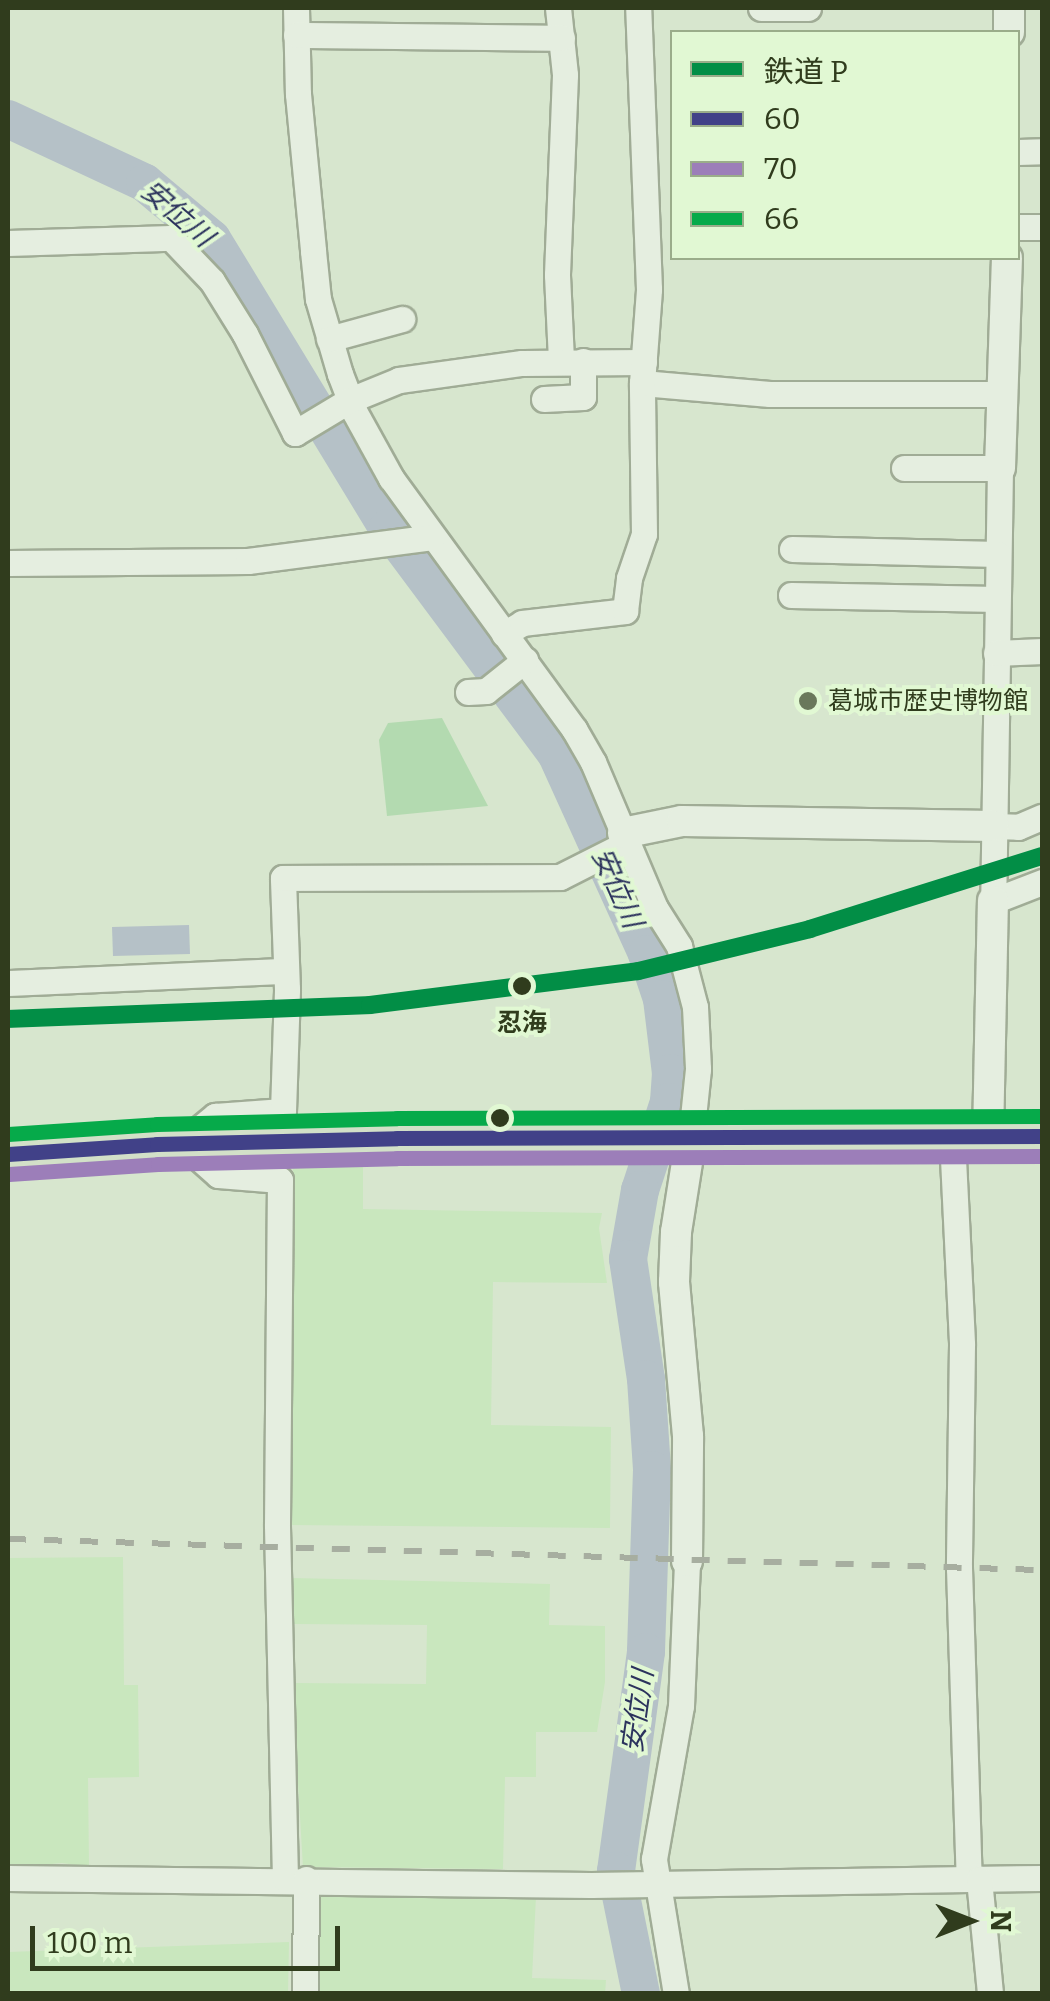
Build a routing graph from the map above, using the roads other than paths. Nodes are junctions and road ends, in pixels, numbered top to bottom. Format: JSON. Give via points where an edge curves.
{"nodes":[{"id":1,"x":296,"y":8,"type":"edge"},
{"id":2,"x":558,"y":8,"type":"edge"},
{"id":3,"x":638,"y":8,"type":"edge"},
{"id":4,"x":762,"y":8,"type":"edge"},
{"id":5,"x":808,"y":8,"type":"edge"},
{"id":6,"x":296,"y":34,"type":"junction"},
{"id":7,"x":562,"y":38,"type":"junction"},
{"id":8,"x":8,"y":243,"type":"edge"},
{"id":9,"x":1007,"y":260,"type":"edge"},
{"id":10,"x":402,"y":319,"type":"dead end"},
{"id":11,"x":329,"y":338,"type":"junction"},
{"id":12,"x":572,"y":361,"type":"junction"},
{"id":13,"x":643,"y":373,"type":"junction"},
{"id":14,"x":1002,"y":394,"type":"junction"},
{"id":15,"x":544,"y":399,"type":"dead end"},
{"id":16,"x":345,"y":403,"type":"junction"},
{"id":17,"x":904,"y":468,"type":"dead end"},
{"id":18,"x":1000,"y":468,"type":"junction"},
{"id":19,"x":424,"y":538,"type":"junction"},
{"id":20,"x":792,"y":549,"type":"dead end"},
{"id":21,"x":998,"y":554,"type":"junction"},
{"id":22,"x":8,"y":563,"type":"edge"},
{"id":23,"x":997,"y":599,"type":"junction"},
{"id":24,"x":803,"y":602,"type":"dead end"},
{"id":25,"x":504,"y":634,"type":"junction"},
{"id":26,"x":1042,"y":650,"type":"edge"},
{"id":27,"x":996,"y":652,"type":"junction"},
{"id":28,"x":521,"y":663,"type":"junction"},
{"id":29,"x":479,"y":690,"type":"dead end"},
{"id":30,"x":1042,"y":817,"type":"edge"},
{"id":31,"x":994,"y":826,"type":"junction"},
{"id":32,"x":623,"y":841,"type":"junction"},
{"id":33,"x":1042,"y":882,"type":"edge"},
{"id":34,"x":993,"y":901,"type":"junction"},
{"id":35,"x":286,"y":971,"type":"junction"},
{"id":36,"x":8,"y":982,"type":"edge"},
{"id":37,"x":1042,"y":1136,"type":"edge"},
{"id":38,"x":685,"y":1137,"type":"junction"},
{"id":39,"x":970,"y":1137,"type":"junction"},
{"id":40,"x":182,"y":1143,"type":"junction"},
{"id":41,"x":8,"y":1154,"type":"edge"},
{"id":42,"x":686,"y":1561,"type":"joint"},
{"id":43,"x":8,"y":1878,"type":"edge"},
{"id":44,"x":1042,"y":1878,"type":"edge"},
{"id":45,"x":295,"y":1879,"type":"junction"},
{"id":46,"x":974,"y":1879,"type":"junction"},
{"id":47,"x":651,"y":1884,"type":"junction"},
{"id":48,"x":305,"y":1994,"type":"edge"},
{"id":49,"x":676,"y":1994,"type":"edge"},
{"id":50,"x":990,"y":1994,"type":"edge"}],
"edges":[{"from":1,"to":6,"type":"street"},
{"from":2,"to":7,"type":"street"},
{"from":3,"to":13,"type":"street","via":[[648,236]]},
{"from":4,"to":5,"type":"street"},
{"from":6,"to":7,"type":"street"},
{"from":6,"to":11,"type":"street","via":[[312,251]]},
{"from":7,"to":12,"type":"street","via":[[557,274]]},
{"from":8,"to":16,"type":"street","via":[[172,238],[220,294],[296,433]]},
{"from":9,"to":14,"type":"street"},
{"from":10,"to":11,"type":"street"},
{"from":11,"to":16,"type":"street"},
{"from":12,"to":13,"type":"street"},
{"from":12,"to":15,"type":"street","via":[[583,397]]},
{"from":12,"to":16,"type":"street","via":[[430,374]]},
{"from":13,"to":14,"type":"street","via":[[770,394]]},
{"from":13,"to":25,"type":"street","via":[[646,518],[625,612],[522,624]]},
{"from":14,"to":18,"type":"street"},
{"from":16,"to":19,"type":"street"},
{"from":17,"to":18,"type":"street"},
{"from":18,"to":21,"type":"street"},
{"from":19,"to":22,"type":"street","via":[[248,561]]},
{"from":19,"to":25,"type":"street"},
{"from":20,"to":21,"type":"street"},
{"from":21,"to":23,"type":"street"},
{"from":23,"to":24,"type":"street","via":[[886,585]]},
{"from":23,"to":27,"type":"street"},
{"from":25,"to":28,"type":"street"},
{"from":26,"to":27,"type":"street"},
{"from":27,"to":31,"type":"street"},
{"from":28,"to":29,"type":"street"},
{"from":28,"to":32,"type":"street","via":[[584,746]]},
{"from":30,"to":31,"type":"street","via":[[1018,827]]},
{"from":31,"to":32,"type":"street","via":[[682,820]]},
{"from":31,"to":34,"type":"street"},
{"from":32,"to":35,"type":"street","via":[[560,877],[283,878]]},
{"from":32,"to":38,"type":"street","via":[[679,946],[692,987],[698,1069]]},
{"from":33,"to":34,"type":"street"},
{"from":34,"to":39,"type":"street"},
{"from":35,"to":36,"type":"street"},
{"from":35,"to":40,"type":"street","via":[[284,1111],[215,1116]]},
{"from":37,"to":39,"type":"highway"},
{"from":38,"to":39,"type":"highway"},
{"from":38,"to":40,"type":"highway"},
{"from":38,"to":42,"type":"street","via":[[674,1282],[688,1436]]},
{"from":39,"to":46,"type":"street","via":[[958,1539]]},
{"from":40,"to":41,"type":"highway"},
{"from":40,"to":45,"type":"street","via":[[218,1175],[280,1180],[277,1524]]},
{"from":42,"to":47,"type":"street","via":[[682,1706]]},
{"from":43,"to":45,"type":"street"},
{"from":44,"to":46,"type":"street"},
{"from":45,"to":47,"type":"street"},
{"from":45,"to":48,"type":"street"},
{"from":46,"to":47,"type":"street"},
{"from":46,"to":50,"type":"street"},
{"from":47,"to":49,"type":"street"}]}
